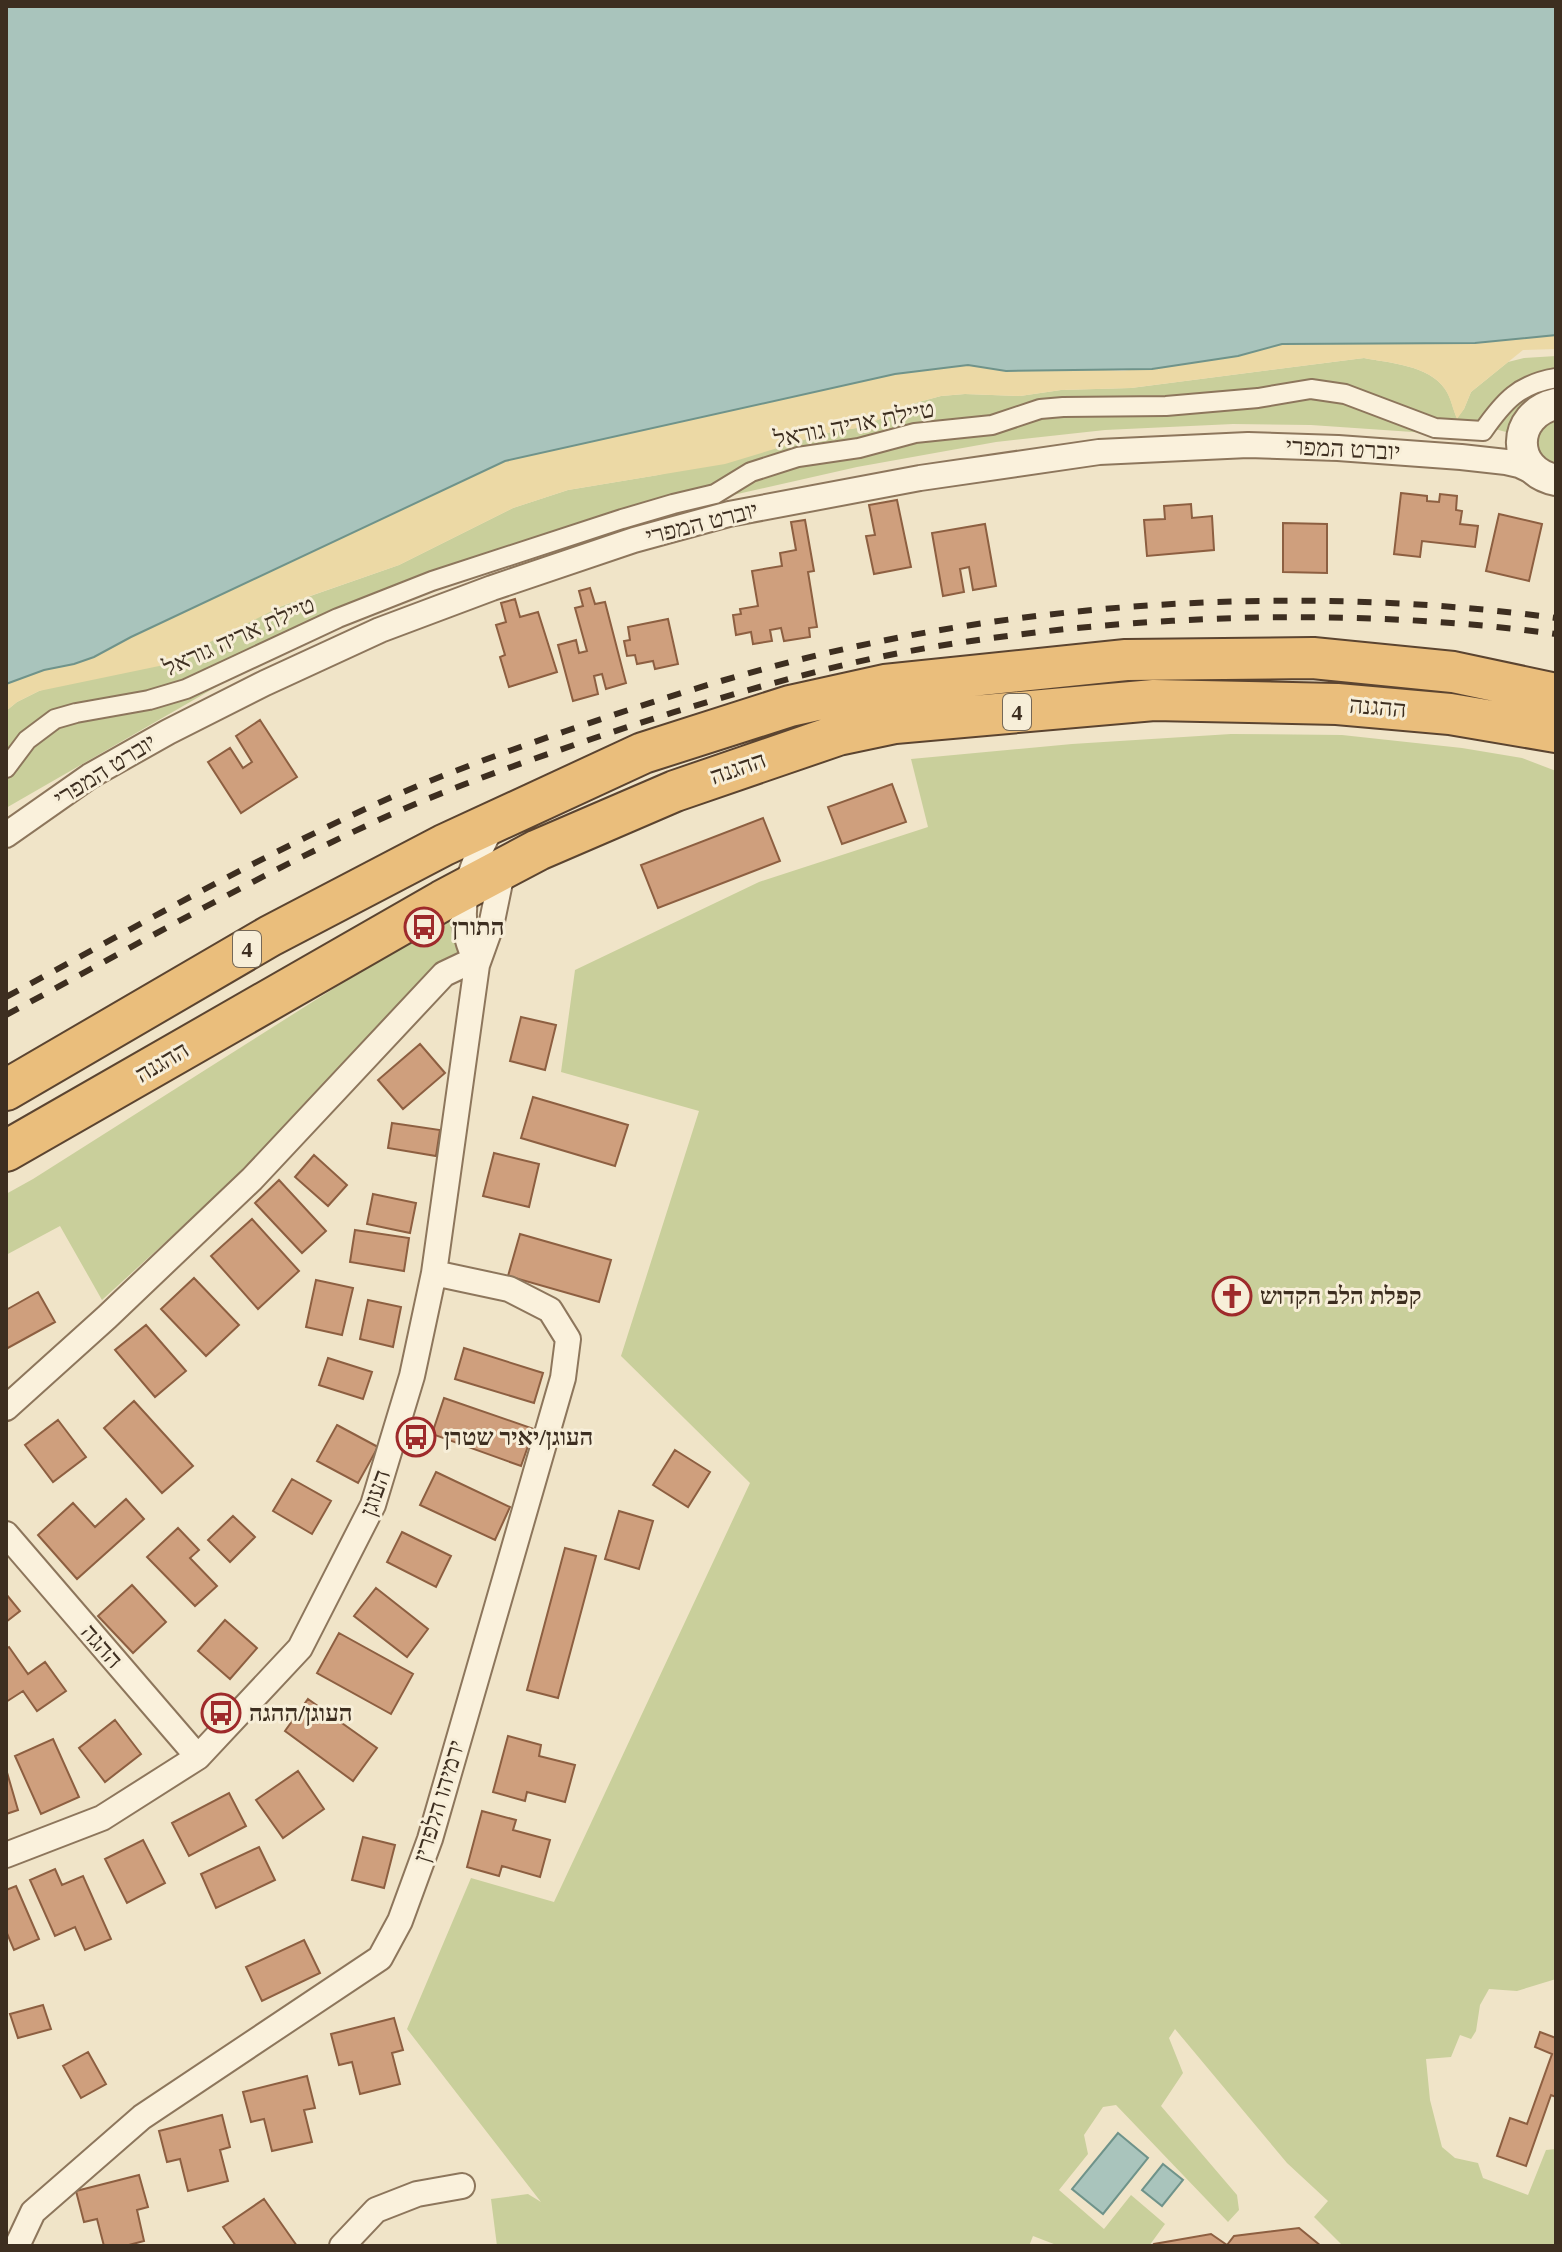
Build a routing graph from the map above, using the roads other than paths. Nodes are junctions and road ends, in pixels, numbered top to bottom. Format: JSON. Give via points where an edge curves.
{"nodes":[{"id":1,"x":1556,"y":378,"type":"edge"},
{"id":2,"x":1556,"y":404,"type":"edge"},
{"id":3,"x":1525,"y":426,"type":"junction"},
{"id":4,"x":1461,"y":457,"type":"junction"},
{"id":5,"x":1546,"y":476,"type":"edge"},
{"id":6,"x":1453,"y":672,"type":"junction"},
{"id":7,"x":1556,"y":676,"type":"edge"},
{"id":8,"x":1556,"y":694,"type":"edge"},
{"id":9,"x":1556,"y":732,"type":"edge"},
{"id":10,"x":6,"y":768,"type":"edge"},
{"id":11,"x":495,"y":820,"type":"junction"},
{"id":12,"x":6,"y":835,"type":"edge"},
{"id":13,"x":503,"y":868,"type":"junction"},
{"id":14,"x":468,"y":887,"type":"junction"},
{"id":15,"x":477,"y":965,"type":"junction"},
{"id":16,"x":6,"y":1090,"type":"edge"},
{"id":17,"x":6,"y":1151,"type":"edge"},
{"id":18,"x":434,"y":1273,"type":"junction"},
{"id":19,"x":6,"y":1408,"type":"edge"},
{"id":20,"x":6,"y":1534,"type":"edge"},
{"id":21,"x":198,"y":1757,"type":"junction"},
{"id":22,"x":6,"y":1855,"type":"edge"},
{"id":23,"x":462,"y":2186,"type":"dead end"},
{"id":24,"x":17,"y":2246,"type":"edge"},
{"id":25,"x":342,"y":2246,"type":"edge"}],
"edges":[{"from":1,"to":10,"type":"street","name":"טיילת אריה גוראל","via":[[1520,389],[1483,431],[1435,428],[1345,394],[1311,389],[1166,406],[1040,409],[992,425],[915,433],[798,457],[751,472],[715,494],[432,581],[186,689],[55,719],[27,740]]},
{"from":2,"to":3,"type":"street","via":[[1532,415]]},
{"from":3,"to":4,"type":"street","name":"יוברט המפרי","via":[[1491,450]]},
{"from":3,"to":5,"type":"street","via":[[1521,438],[1528,463]]},
{"from":4,"to":5,"type":"street","name":"יוברט המפרי","via":[[1506,462]]},
{"from":4,"to":12,"type":"street","name":"יוברט המפרי","via":[[1248,445],[1099,452],[729,514],[634,540],[380,630],[168,732],[90,776]]},
{"from":6,"to":7,"type":"highway"},
{"from":6,"to":8,"type":"highway","name":"ההגנה","number":"4"},
{"from":6,"to":11,"type":"highway","name":"ההגנה","number":"4","via":[[1313,658],[1126,660],[885,685],[790,706],[643,753]]},
{"from":9,"to":13,"type":"highway","name":"ההגנה","number":"4","via":[[1450,714],[1337,704],[1154,700],[895,723],[838,735],[675,791]]},
{"from":11,"to":14,"type":"street","name":"העוגן"},
{"from":11,"to":16,"type":"highway","name":"ההגנה","number":"4","via":[[270,936]]},
{"from":13,"to":14,"type":"highway","name":"ההגנה","number":"4"},
{"from":13,"to":15,"type":"street","name":"העוגן"},
{"from":14,"to":15,"type":"street","name":"העוגן","via":[[464,926]]},
{"from":14,"to":17,"type":"highway","name":"ההגנה","number":"4"},
{"from":15,"to":18,"type":"street","name":"העוגן"},
{"from":15,"to":19,"type":"street","via":[[444,974],[252,1179]]},
{"from":18,"to":21,"type":"street","name":"העוגן","via":[[412,1376],[373,1505],[300,1648]]},
{"from":18,"to":24,"type":"street","name":"ירמיהו הלפרין","via":[[509,1289],[550,1310],[568,1339],[563,1378],[430,1839],[400,1921],[380,1958],[142,2117],[33,2212]]},
{"from":20,"to":21,"type":"street","name":"ההגה"},
{"from":21,"to":22,"type":"street","name":"העוגן","via":[[102,1818]]},
{"from":23,"to":25,"type":"street","via":[[417,2194],[376,2210]]}]}
